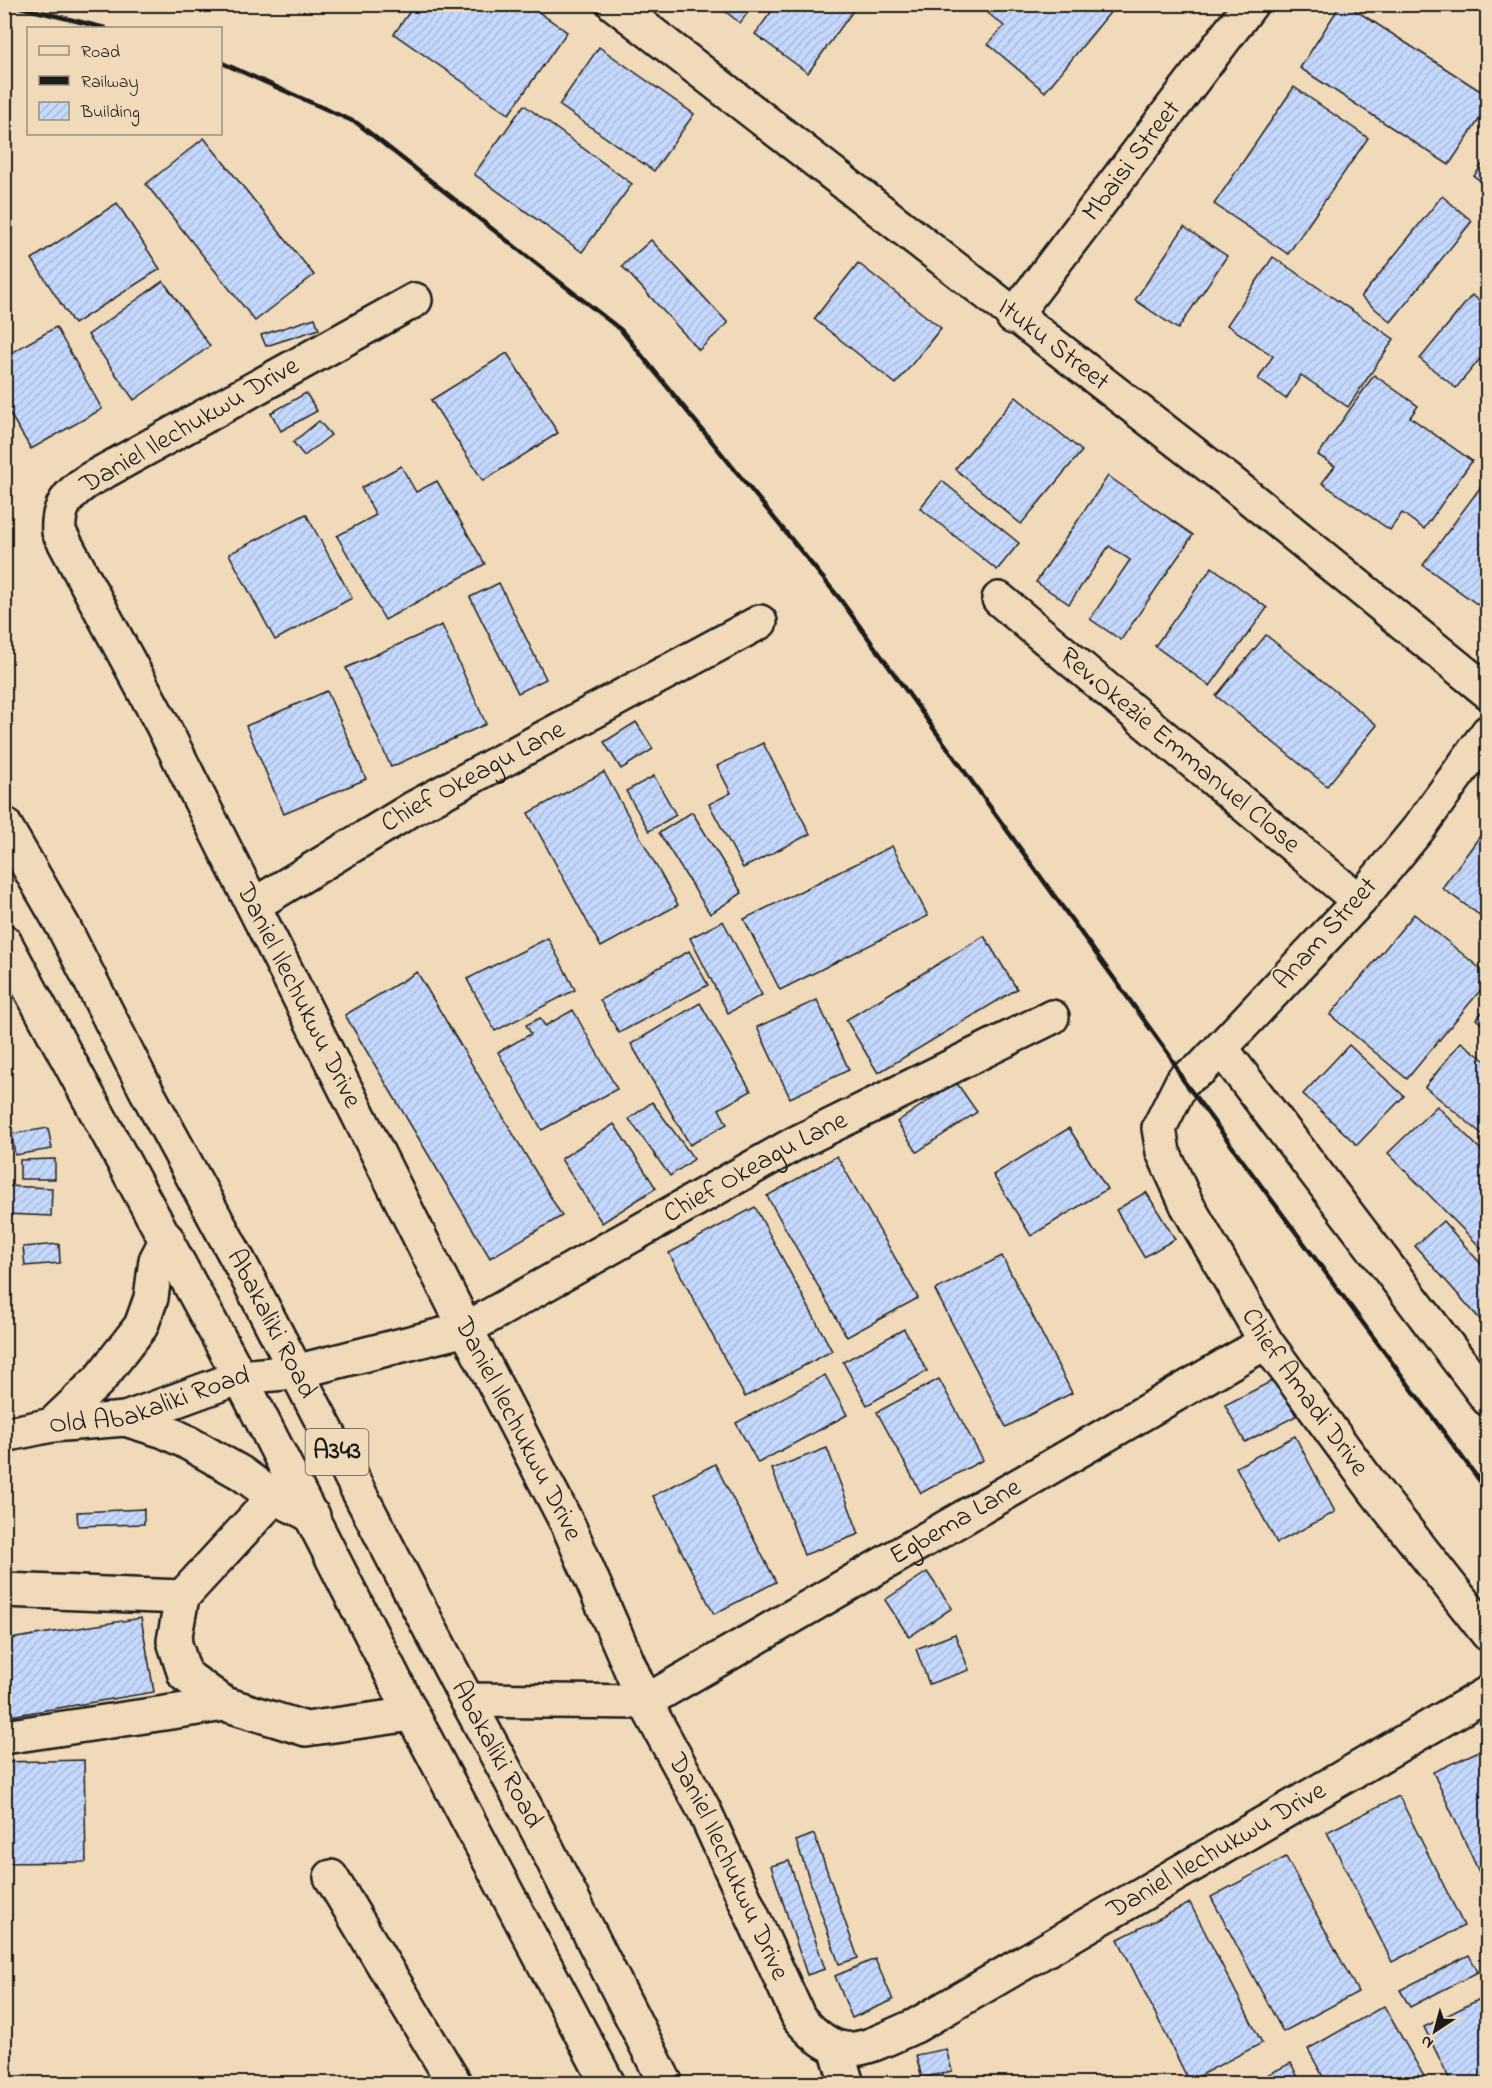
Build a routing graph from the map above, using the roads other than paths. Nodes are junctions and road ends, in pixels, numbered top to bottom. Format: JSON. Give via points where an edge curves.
{"nodes":[{"id":1,"x":614,"y":4,"type":"edge"},
{"id":2,"x":1251,"y":4,"type":"edge"},
{"id":3,"x":415,"y":300,"type":"dead end"},
{"id":4,"x":1013,"y":317,"type":"junction"},
{"id":5,"x":999,"y":599,"type":"dead end"},
{"id":6,"x":759,"y":621,"type":"dead end"},
{"id":7,"x":1488,"y":692,"type":"edge"},
{"id":8,"x":1488,"y":732,"type":"edge"},
{"id":9,"x":4,"y":824,"type":"edge"},
{"id":10,"x":1359,"y":901,"type":"junction"},
{"id":11,"x":254,"y":905,"type":"junction"},
{"id":12,"x":9,"y":957,"type":"edge"},
{"id":13,"x":1052,"y":1017,"type":"dead end"},
{"id":14,"x":1221,"y":1048,"type":"junction"},
{"id":15,"x":1159,"y":1128,"type":"joint"},
{"id":16,"x":167,"y":1239,"type":"junction"},
{"id":17,"x":466,"y":1329,"type":"junction"},
{"id":18,"x":1266,"y":1342,"type":"junction"},
{"id":19,"x":295,"y":1372,"type":"junction"},
{"id":20,"x":240,"y":1377,"type":"junction"},
{"id":21,"x":1483,"y":1382,"type":"edge"},
{"id":22,"x":125,"y":1419,"type":"junction"},
{"id":23,"x":52,"y":1425,"type":"junction"},
{"id":24,"x":4,"y":1435,"type":"edge"},
{"id":25,"x":274,"y":1497,"type":"junction"},
{"id":26,"x":313,"y":1516,"type":"junction"},
{"id":27,"x":4,"y":1590,"type":"edge"},
{"id":28,"x":182,"y":1597,"type":"junction"},
{"id":29,"x":1488,"y":1634,"type":"edge"},
{"id":30,"x":1488,"y":1693,"type":"edge"},
{"id":31,"x":466,"y":1700,"type":"junction"},
{"id":32,"x":645,"y":1702,"type":"junction"},
{"id":33,"x":225,"y":1704,"type":"junction"},
{"id":34,"x":412,"y":1714,"type":"junction"},
{"id":35,"x":4,"y":1737,"type":"edge"},
{"id":36,"x":331,"y":1877,"type":"dead end"},
{"id":37,"x":836,"y":2048,"type":"junction"},
{"id":38,"x":455,"y":2084,"type":"edge"},
{"id":39,"x":608,"y":2084,"type":"edge"},
{"id":40,"x":666,"y":2084,"type":"edge"},
{"id":41,"x":847,"y":2084,"type":"edge"}],
"edges":[{"from":1,"to":4,"type":"main road","name":"Ituku Street"},
{"from":2,"to":4,"type":"main road","name":"Mbaisi Street"},
{"from":3,"to":11,"type":"main road","name":"Daniel Ilechukwu Drive","via":[[89,480],[62,504],[58,518],[59,531]]},
{"from":4,"to":7,"type":"main road","name":"Ituku Street","via":[[1228,481]]},
{"from":5,"to":10,"type":"main road","name":"Rev.Okezie Emmanuel Close"},
{"from":6,"to":11,"type":"main road","name":"Chief Okeagu Lane","via":[[412,809]]},
{"from":8,"to":10,"type":"main road","name":"Anam Street","via":[[1419,828]]},
{"from":9,"to":19,"type":"main road","name":"Abakaliki Road","number":"A343","via":[[64,928]]},
{"from":10,"to":14,"type":"main road","name":"Anam Street"},
{"from":11,"to":17,"type":"main road","name":"Daniel Ilechukwu Drive"},
{"from":12,"to":16,"type":"main road","name":"Abakaliki Road","number":"A343"},
{"from":13,"to":17,"type":"main road","name":"Chief Okeagu Lane","via":[[796,1143]]},
{"from":14,"to":15,"type":"main road","name":"Anam Street","via":[[1202,1068],[1183,1080]]},
{"from":14,"to":21,"type":"main road"},
{"from":15,"to":18,"type":"main road","name":"Chief Amadi Drive","via":[[1163,1152],[1187,1204]]},
{"from":16,"to":20,"type":"main road","name":"Abakaliki Road","number":"A343"},
{"from":16,"to":23,"type":"main road","via":[[156,1260],[151,1298],[141,1326],[99,1380]]},
{"from":17,"to":19,"type":"main road","name":"Chief Okeagu Lane"},
{"from":17,"to":32,"type":"main road","name":"Daniel Ilechukwu Drive","via":[[569,1527]]},
{"from":18,"to":29,"type":"main road","name":"Chief Amadi Drive","via":[[1376,1492]]},
{"from":18,"to":32,"type":"main road","name":"Egbema Lane"},
{"from":19,"to":20,"type":"main road","name":"Old Abakaliki Road"},
{"from":19,"to":31,"type":"main road","name":"Abakaliki Road","number":"A343"},
{"from":20,"to":22,"type":"main road","name":"Old Abakaliki Road"},
{"from":20,"to":26,"type":"main road","name":"Abakaliki Road","number":"A343"},
{"from":22,"to":23,"type":"main road","name":"Old Abakaliki Road"},
{"from":22,"to":25,"type":"main road","via":[[183,1440],[242,1473]]},
{"from":23,"to":24,"type":"main road","name":"Old Abakaliki Road"},
{"from":25,"to":26,"type":"main road"},
{"from":25,"to":28,"type":"main road"},
{"from":26,"to":34,"type":"main road","name":"Abakaliki Road","number":"A343"},
{"from":27,"to":28,"type":"main road"},
{"from":28,"to":33,"type":"main road","via":[[174,1641],[185,1675]]},
{"from":30,"to":37,"type":"main road","name":"Daniel Ilechukwu Drive","via":[[915,2026],[857,2050]]},
{"from":31,"to":32,"type":"main road"},
{"from":31,"to":40,"type":"main road","name":"Abakaliki Road","number":"A343","via":[[536,1827]]},
{"from":32,"to":37,"type":"main road","name":"Daniel Ilechukwu Drive","via":[[703,1808],[799,2018],[813,2034]]},
{"from":33,"to":34,"type":"main road","via":[[306,1729]]},
{"from":33,"to":35,"type":"main road"},
{"from":34,"to":39,"type":"main road","name":"Abakaliki Road","number":"A343"},
{"from":36,"to":38,"type":"main road"},
{"from":37,"to":41,"type":"main road"}]}
